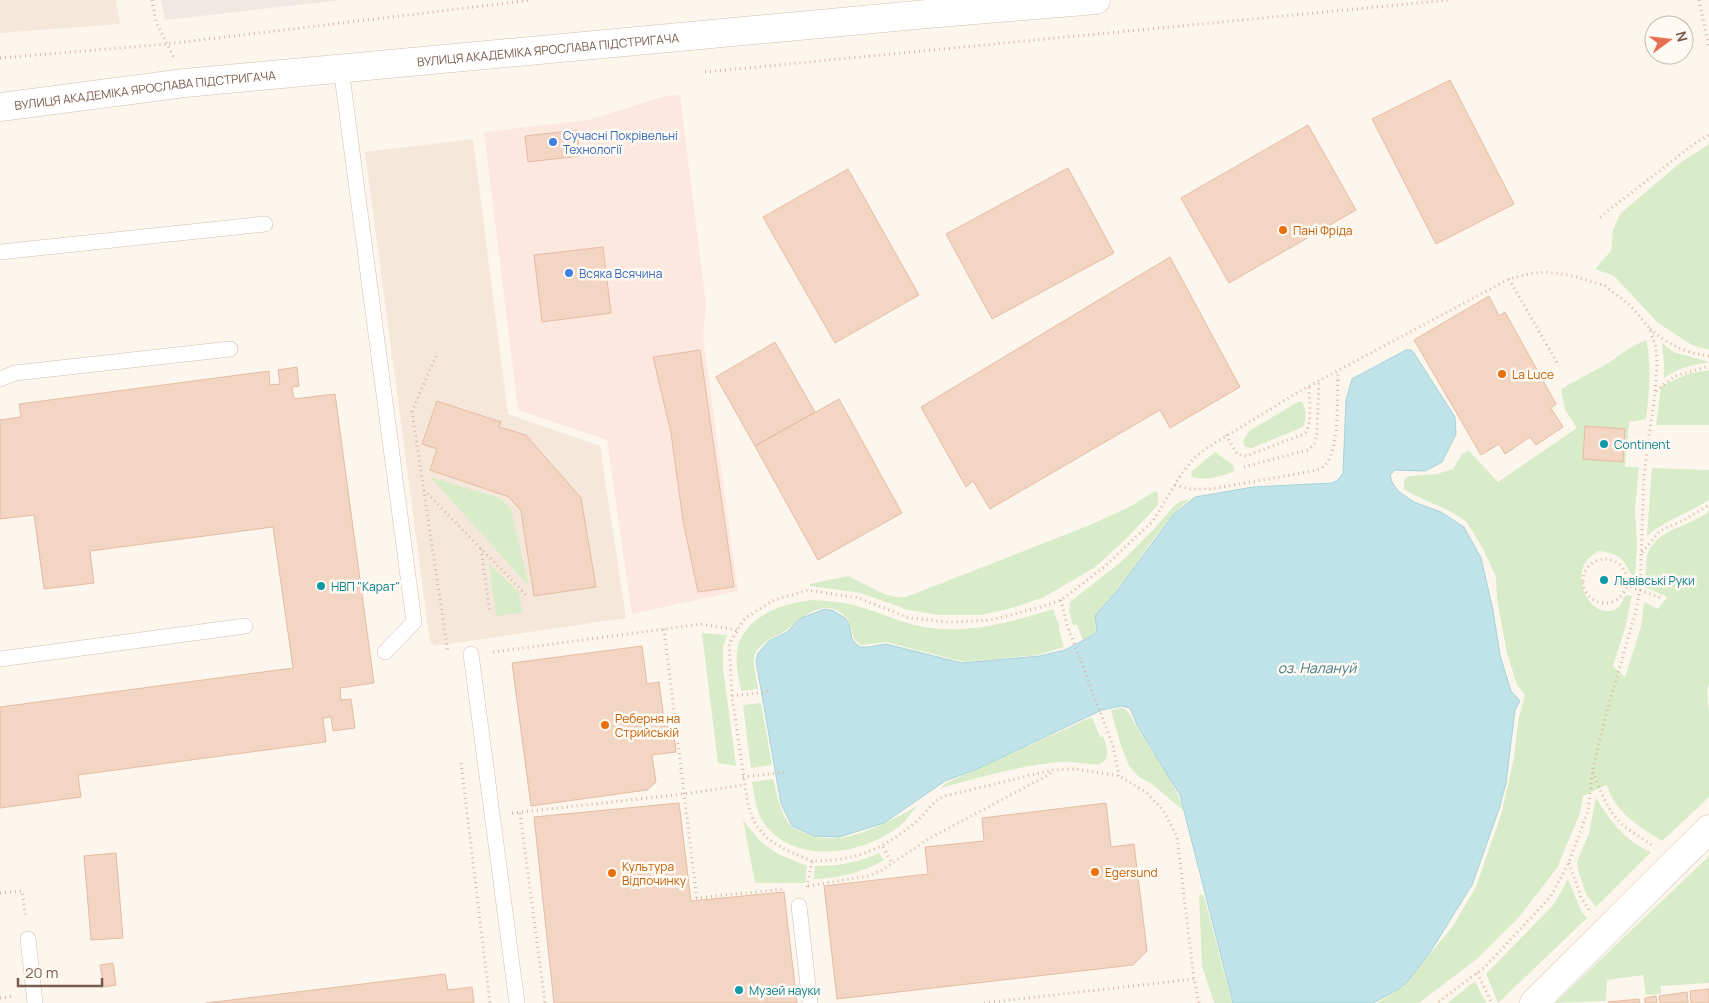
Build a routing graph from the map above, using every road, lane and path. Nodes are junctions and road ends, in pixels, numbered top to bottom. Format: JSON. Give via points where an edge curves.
{"nodes":[{"id":1,"x":152,"y":0,"type":"edge"},
{"id":2,"x":532,"y":0,"type":"edge"},
{"id":3,"x":1096,"y":0,"type":"edge"},
{"id":4,"x":1449,"y":0,"type":"edge"},
{"id":5,"x":1699,"y":0,"type":"edge"},
{"id":6,"x":926,"y":7,"type":"edge"},
{"id":7,"x":168,"y":44,"type":"junction"},
{"id":8,"x":1709,"y":47,"type":"edge"},
{"id":9,"x":0,"y":58,"type":"edge"},
{"id":10,"x":341,"y":68,"type":"junction"},
{"id":11,"x":705,"y":72,"type":"dead end"},
{"id":12,"x":185,"y":83,"type":"junction"},
{"id":13,"x":0,"y":107,"type":"edge"},
{"id":14,"x":1709,"y":135,"type":"edge"},
{"id":15,"x":1600,"y":216,"type":"dead end"},
{"id":16,"x":265,"y":224,"type":"dead end"},
{"id":17,"x":0,"y":252,"type":"edge"},
{"id":18,"x":1509,"y":279,"type":"junction"},
{"id":19,"x":1650,"y":329,"type":"junction"},
{"id":20,"x":230,"y":349,"type":"dead end"},
{"id":21,"x":436,"y":356,"type":"dead end"},
{"id":22,"x":1709,"y":356,"type":"edge"},
{"id":23,"x":1559,"y":366,"type":"dead end"},
{"id":24,"x":1709,"y":366,"type":"edge"},
{"id":25,"x":1338,"y":371,"type":"junction"},
{"id":26,"x":0,"y":379,"type":"edge"},
{"id":27,"x":1319,"y":381,"type":"junction"},
{"id":28,"x":1309,"y":386,"type":"junction"},
{"id":29,"x":1655,"y":391,"type":"junction"},
{"id":30,"x":1226,"y":435,"type":"junction"},
{"id":31,"x":1244,"y":467,"type":"dead end"},
{"id":32,"x":1174,"y":485,"type":"junction"},
{"id":33,"x":424,"y":490,"type":"junction"},
{"id":34,"x":1709,"y":505,"type":"edge"},
{"id":35,"x":481,"y":549,"type":"junction"},
{"id":36,"x":1642,"y":553,"type":"junction"},
{"id":37,"x":1626,"y":585,"type":"junction"},
{"id":38,"x":1640,"y":589,"type":"junction"},
{"id":39,"x":526,"y":595,"type":"dead end"},
{"id":40,"x":1661,"y":598,"type":"dead end"},
{"id":41,"x":1061,"y":600,"type":"junction"},
{"id":42,"x":490,"y":613,"type":"dead end"},
{"id":43,"x":245,"y":626,"type":"dead end"},
{"id":44,"x":664,"y":629,"type":"junction"},
{"id":45,"x":737,"y":630,"type":"junction"},
{"id":46,"x":385,"y":652,"type":"dead end"},
{"id":47,"x":471,"y":654,"type":"joint"},
{"id":48,"x":448,"y":658,"type":"dead end"},
{"id":49,"x":0,"y":659,"type":"edge"},
{"id":50,"x":772,"y":691,"type":"dead end"},
{"id":51,"x":732,"y":696,"type":"junction"},
{"id":52,"x":460,"y":756,"type":"dead end"},
{"id":53,"x":1052,"y":770,"type":"junction"},
{"id":54,"x":1593,"y":771,"type":"junction"},
{"id":55,"x":787,"y":772,"type":"dead end"},
{"id":56,"x":744,"y":776,"type":"junction"},
{"id":57,"x":1119,"y":776,"type":"junction"},
{"id":58,"x":744,"y":785,"type":"junction"},
{"id":59,"x":684,"y":794,"type":"junction"},
{"id":60,"x":520,"y":812,"type":"junction"},
{"id":61,"x":492,"y":816,"type":"junction"},
{"id":62,"x":1709,"y":829,"type":"edge"},
{"id":63,"x":883,"y":846,"type":"junction"},
{"id":64,"x":1654,"y":846,"type":"dead end"},
{"id":65,"x":812,"y":861,"type":"junction"},
{"id":66,"x":1569,"y":862,"type":"junction"},
{"id":67,"x":892,"y":864,"type":"junction"},
{"id":68,"x":807,"y":886,"type":"junction"},
{"id":69,"x":798,"y":887,"type":"dead end"},
{"id":70,"x":789,"y":888,"type":"dead end"},
{"id":71,"x":0,"y":894,"type":"edge"},
{"id":72,"x":799,"y":906,"type":"joint"},
{"id":73,"x":1591,"y":912,"type":"dead end"},
{"id":74,"x":28,"y":939,"type":"joint"},
{"id":75,"x":1477,"y":973,"type":"junction"},
{"id":76,"x":1194,"y":979,"type":"junction"},
{"id":77,"x":1025,"y":997,"type":"junction"},
{"id":78,"x":35,"y":1003,"type":"edge"},
{"id":79,"x":490,"y":1003,"type":"edge"},
{"id":80,"x":517,"y":1003,"type":"edge"},
{"id":81,"x":544,"y":1003,"type":"edge"},
{"id":82,"x":810,"y":1003,"type":"edge"},
{"id":83,"x":984,"y":1003,"type":"edge"},
{"id":84,"x":1026,"y":1003,"type":"edge"},
{"id":85,"x":1199,"y":1003,"type":"edge"},
{"id":86,"x":1438,"y":1003,"type":"edge"},
{"id":87,"x":1492,"y":1003,"type":"edge"},
{"id":88,"x":1534,"y":1003,"type":"edge"}],
"edges":[{"from":1,"to":7,"type":"path","via":[[156,22]]},
{"from":2,"to":7,"type":"path"},
{"from":3,"to":6,"type":"street","name":"ВУЛИЦЯ АКАДЕМІКА ЯРОСЛАВА ПІДСТРИГАЧА"},
{"from":4,"to":11,"type":"path"},
{"from":5,"to":8,"type":"path"},
{"from":6,"to":10,"type":"street","name":"ВУЛИЦЯ АКАДЕМІКА ЯРОСЛАВА ПІДСТРИГАЧА"},
{"from":7,"to":9,"type":"path"},
{"from":7,"to":12,"type":"path"},
{"from":10,"to":12,"type":"street","name":"ВУЛИЦЯ АКАДЕМІКА ЯРОСЛАВА ПІДСТРИГАЧА"},
{"from":10,"to":46,"type":"lane","via":[[414,622]]},
{"from":12,"to":13,"type":"street","name":"ВУЛИЦЯ АКАДЕМІКА ЯРОСЛАВА ПІДСТРИГАЧА"},
{"from":14,"to":15,"type":"path"},
{"from":16,"to":17,"type":"lane"},
{"from":18,"to":19,"type":"path","via":[[1546,272],[1606,286],[1630,305]]},
{"from":18,"to":23,"type":"path"},
{"from":18,"to":25,"type":"path"},
{"from":19,"to":22,"type":"path","via":[[1680,349]]},
{"from":19,"to":29,"type":"path","via":[[1656,348]]},
{"from":20,"to":26,"type":"lane","via":[[15,373]]},
{"from":21,"to":33,"type":"path","via":[[412,410]]},
{"from":24,"to":29,"type":"path","via":[[1675,376]]},
{"from":25,"to":27,"type":"path"},
{"from":25,"to":32,"type":"path","via":[[1334,449],[1321,468],[1211,489]]},
{"from":27,"to":28,"type":"path"},
{"from":27,"to":31,"type":"path","via":[[1315,443],[1308,450]]},
{"from":28,"to":30,"type":"path"},
{"from":28,"to":30,"type":"path","via":[[1308,432],[1246,456],[1237,454]]},
{"from":29,"to":36,"type":"path","via":[[1644,474]]},
{"from":30,"to":32,"type":"path","via":[[1196,456]]},
{"from":32,"to":41,"type":"path","via":[[1153,521],[1103,568]]},
{"from":33,"to":35,"type":"path"},
{"from":33,"to":48,"type":"path"},
{"from":34,"to":36,"type":"path","via":[[1660,531]]},
{"from":35,"to":39,"type":"path"},
{"from":35,"to":42,"type":"path"},
{"from":36,"to":38,"type":"path"},
{"from":37,"to":37,"type":"path","via":[[1624,571],[1607,560],[1594,562],[1583,580],[1587,594],[1598,602],[1606,603],[1619,598]]},
{"from":37,"to":38,"type":"path"},
{"from":38,"to":40,"type":"path"},
{"from":38,"to":54,"type":"path"},
{"from":41,"to":45,"type":"path","via":[[991,620],[950,622],[909,618],[859,598],[808,590],[774,600],[745,618]]},
{"from":41,"to":57,"type":"path","via":[[1067,625],[1113,746]]},
{"from":43,"to":49,"type":"lane"},
{"from":44,"to":45,"type":"path","via":[[702,624]]},
{"from":44,"to":47,"type":"path"},
{"from":44,"to":59,"type":"path"},
{"from":45,"to":51,"type":"path","via":[[729,644]]},
{"from":47,"to":61,"type":"lane"},
{"from":50,"to":51,"type":"path"},
{"from":51,"to":56,"type":"path"},
{"from":52,"to":79,"type":"path"},
{"from":53,"to":57,"type":"path","via":[[1076,769]]},
{"from":53,"to":63,"type":"path","via":[[940,798],[919,820]]},
{"from":53,"to":67,"type":"path","via":[[1050,774],[938,833]]},
{"from":54,"to":64,"type":"path","via":[[1614,815],[1624,826]]},
{"from":54,"to":66,"type":"path","via":[[1588,811]]},
{"from":55,"to":56,"type":"path"},
{"from":56,"to":58,"type":"path"},
{"from":57,"to":76,"type":"path","via":[[1146,792],[1163,810],[1177,837]]},
{"from":58,"to":59,"type":"path"},
{"from":58,"to":65,"type":"path","via":[[755,824],[768,839]]},
{"from":59,"to":60,"type":"path"},
{"from":59,"to":70,"type":"path","via":[[696,900]]},
{"from":60,"to":61,"type":"path"},
{"from":60,"to":81,"type":"path"},
{"from":61,"to":80,"type":"lane"},
{"from":62,"to":88,"type":"street"},
{"from":63,"to":65,"type":"path","via":[[857,856]]},
{"from":63,"to":67,"type":"path"},
{"from":65,"to":68,"type":"path"},
{"from":66,"to":73,"type":"path","via":[[1581,897]]},
{"from":66,"to":75,"type":"path","via":[[1551,896]]},
{"from":67,"to":68,"type":"path","via":[[868,876]]},
{"from":68,"to":69,"type":"path"},
{"from":68,"to":72,"type":"path"},
{"from":71,"to":74,"type":"path","via":[[22,891]]},
{"from":72,"to":82,"type":"lane"},
{"from":74,"to":78,"type":"lane"},
{"from":75,"to":86,"type":"path"},
{"from":75,"to":87,"type":"path"},
{"from":76,"to":77,"type":"path"},
{"from":76,"to":85,"type":"path"},
{"from":77,"to":83,"type":"path"},
{"from":77,"to":84,"type":"path"}]}
